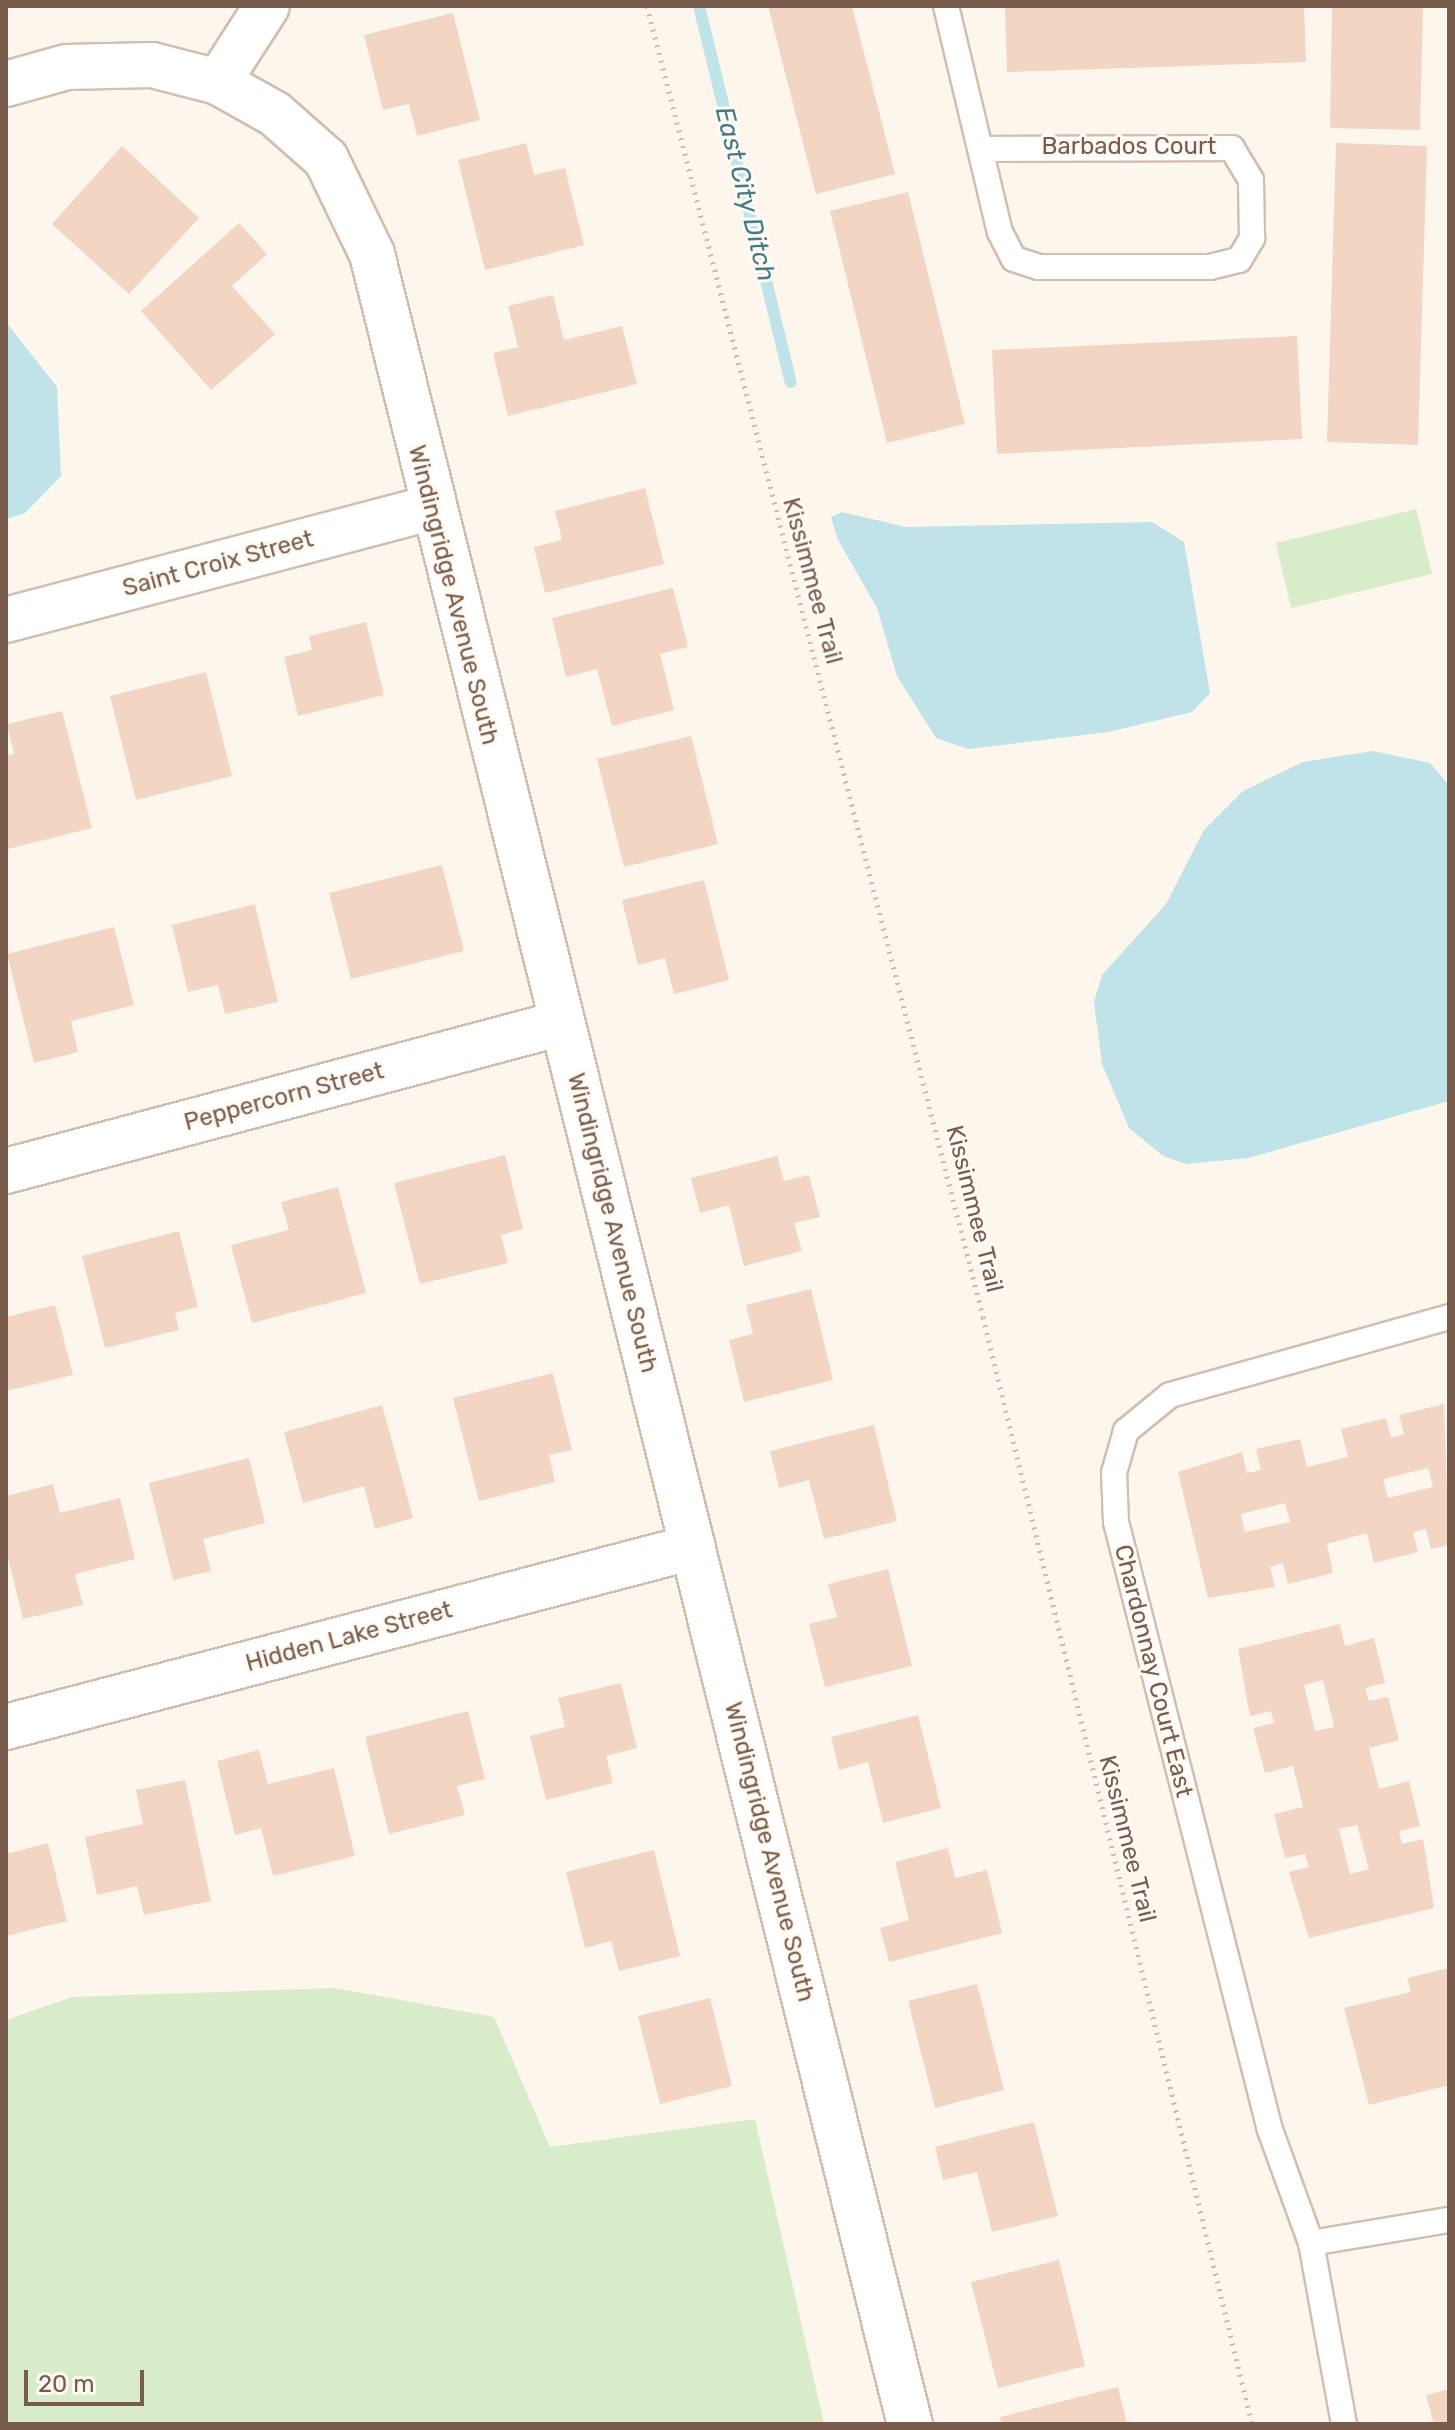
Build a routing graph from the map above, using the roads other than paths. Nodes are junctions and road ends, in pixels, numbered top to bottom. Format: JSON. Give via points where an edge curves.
{"nodes":[{"id":1,"x":267,"y":6,"type":"edge"},
{"id":2,"x":946,"y":6,"type":"edge"},
{"id":3,"x":218,"y":82,"type":"junction"},
{"id":4,"x":6,"y":84,"type":"edge"},
{"id":5,"x":981,"y":149,"type":"junction"},
{"id":6,"x":431,"y":508,"type":"junction"},
{"id":7,"x":6,"y":620,"type":"edge"},
{"id":8,"x":562,"y":1023,"type":"junction"},
{"id":9,"x":6,"y":1171,"type":"edge"},
{"id":10,"x":1449,"y":1317,"type":"edge"},
{"id":11,"x":693,"y":1547,"type":"junction"},
{"id":12,"x":6,"y":1727,"type":"edge"},
{"id":13,"x":1449,"y":2220,"type":"edge"},
{"id":14,"x":1311,"y":2243,"type":"junction"},
{"id":15,"x":910,"y":2424,"type":"edge"},
{"id":16,"x":1344,"y":2424,"type":"edge"}],
"edges":[{"from":1,"to":3,"type":"street"},
{"from":2,"to":5,"type":"lane"},
{"from":3,"to":4,"type":"street","name":"Windingridge Avenue South","via":[[152,65],[67,67]]},
{"from":3,"to":6,"type":"street","name":"Windingridge Avenue South","via":[[275,114],[326,159],[372,254]]},
{"from":5,"to":5,"type":"lane","name":"Barbados Court","via":[[1000,232],[1014,259],[1026,265],[1226,265],[1239,260],[1252,238],[1251,180],[1241,156],[1220,145]]},
{"from":6,"to":7,"type":"street","name":"Saint Croix Street"},
{"from":6,"to":8,"type":"street","name":"Windingridge Avenue South"},
{"from":8,"to":9,"type":"street","name":"Peppercorn Street"},
{"from":8,"to":11,"type":"street","name":"Windingridge Avenue South"},
{"from":10,"to":14,"type":"lane","name":"Chardonnay Court East","via":[[1170,1395],[1126,1431],[1114,1473],[1116,1522],[1266,2114]]},
{"from":11,"to":12,"type":"street","name":"Hidden Lake Street"},
{"from":11,"to":15,"type":"street","name":"Windingridge Avenue South"},
{"from":13,"to":14,"type":"lane"},
{"from":14,"to":16,"type":"lane","name":"Chardonnay Court East"}]}
